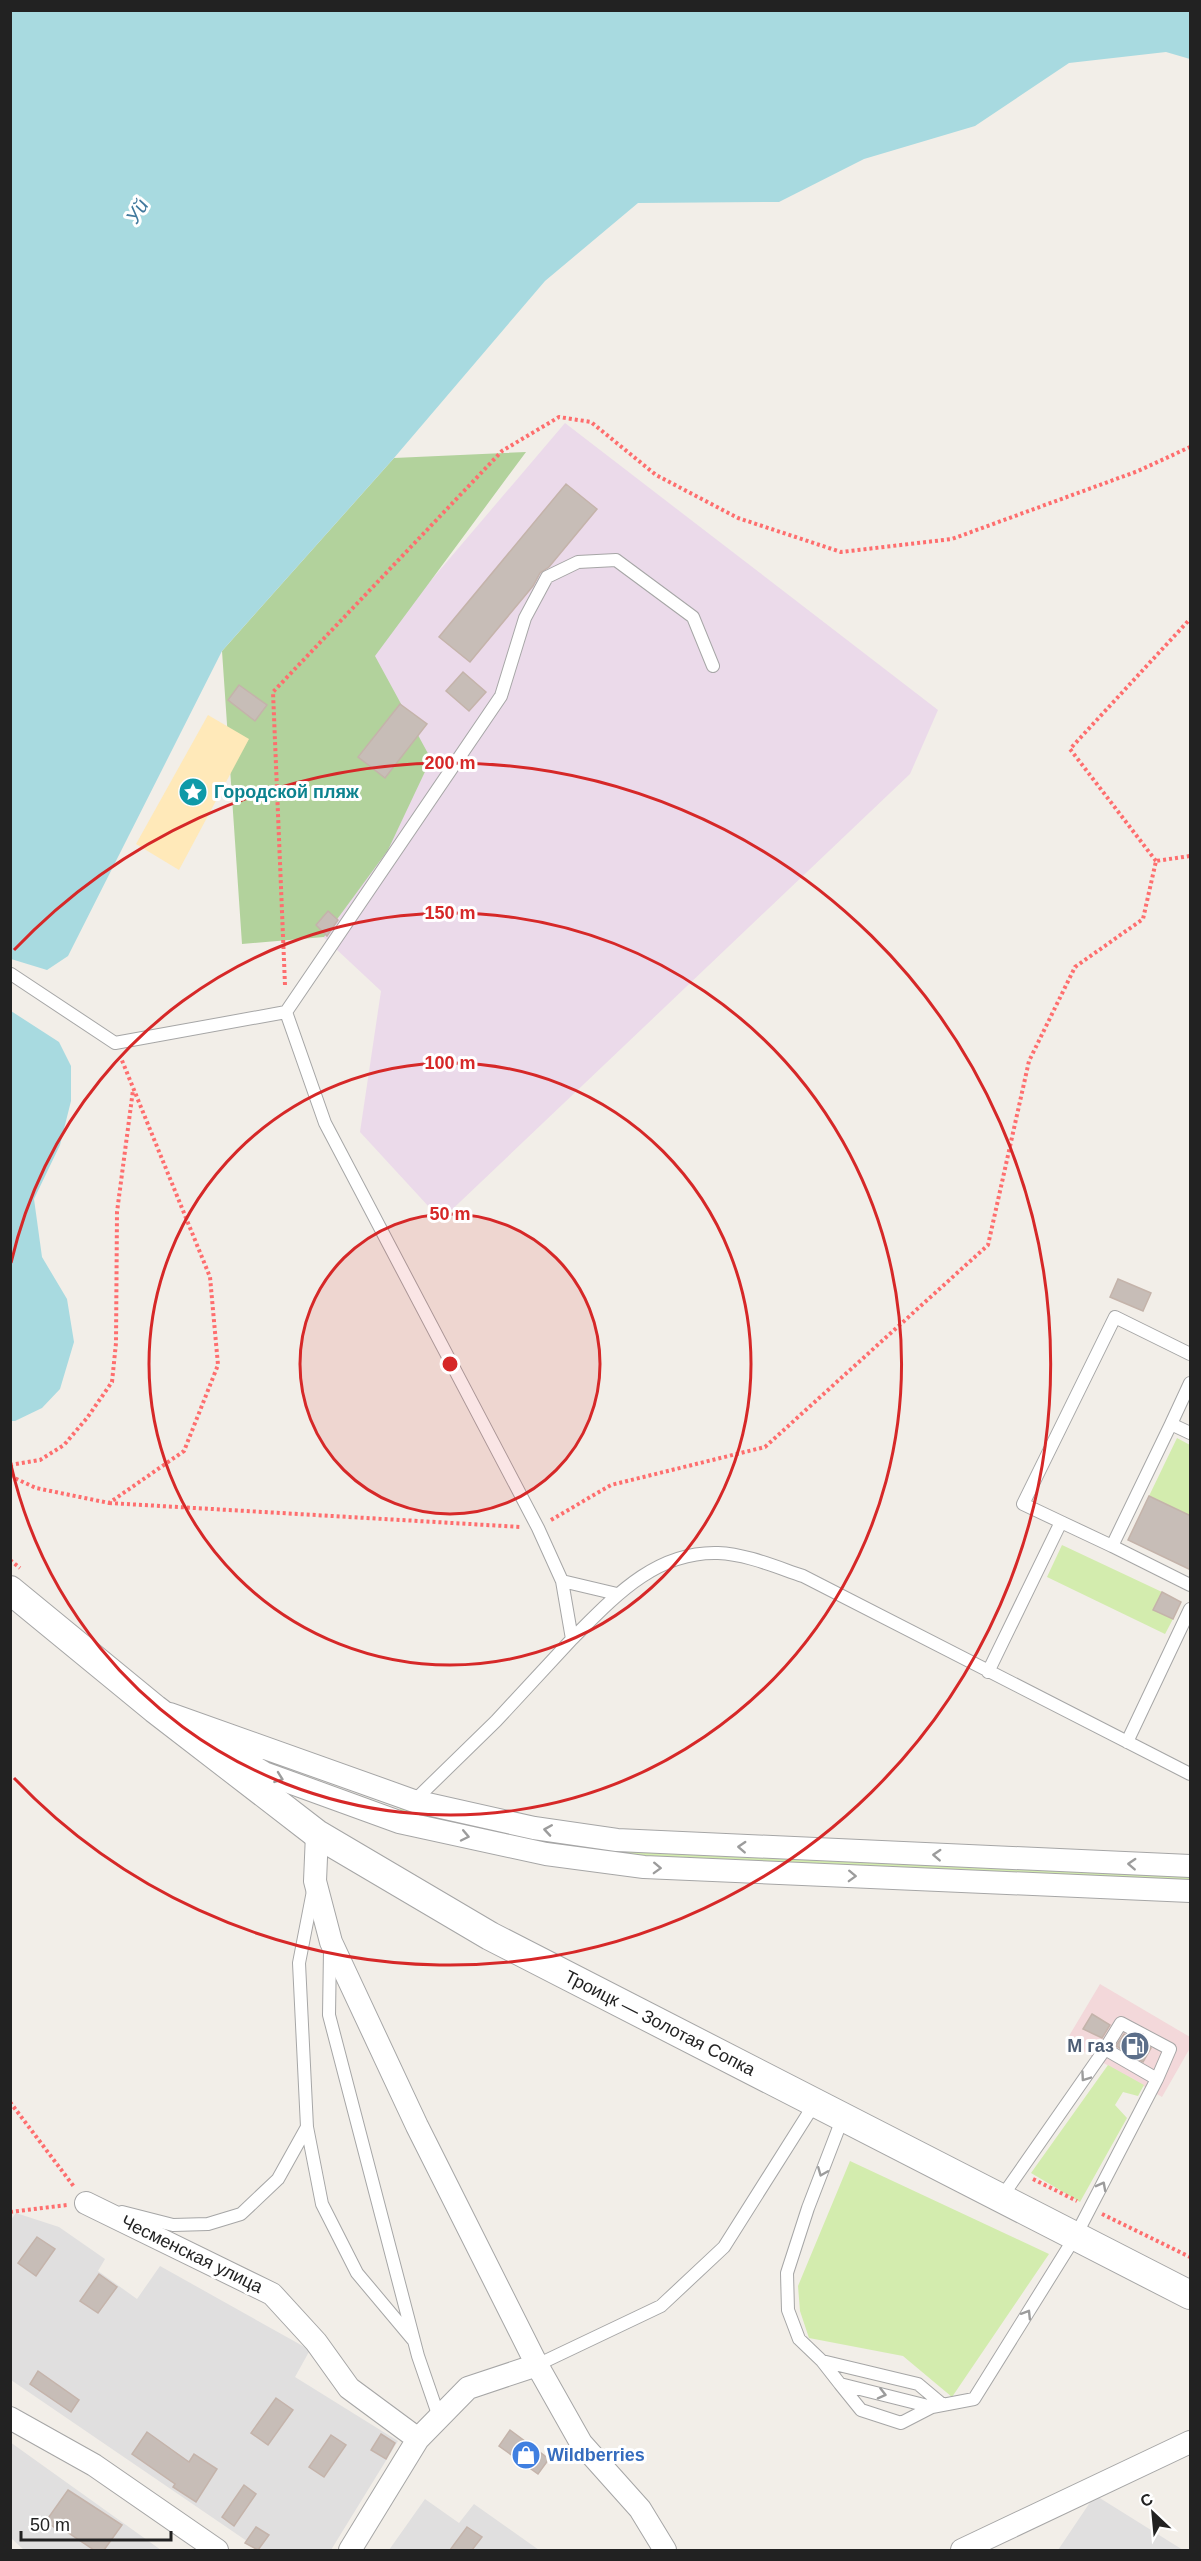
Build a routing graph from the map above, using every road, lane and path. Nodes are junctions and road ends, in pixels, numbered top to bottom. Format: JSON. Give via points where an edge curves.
{"nodes":[{"id":1,"x":1191,"y":447,"type":"edge"},
{"id":2,"x":1191,"y":619,"type":"edge"},
{"id":3,"x":713,"y":666,"type":"dead end"},
{"id":4,"x":1191,"y":856,"type":"edge"},
{"id":5,"x":1155,"y":861,"type":"junction"},
{"id":6,"x":11,"y":974,"type":"edge"},
{"id":7,"x":286,"y":1012,"type":"junction"},
{"id":8,"x":115,"y":1043,"type":"junction"},
{"id":9,"x":133,"y":1088,"type":"junction"},
{"id":10,"x":1191,"y":1354,"type":"edge"},
{"id":11,"x":1191,"y":1383,"type":"edge"},
{"id":12,"x":1171,"y":1424,"type":"junction"},
{"id":13,"x":1191,"y":1433,"type":"edge"},
{"id":14,"x":10,"y":1465,"type":"edge"},
{"id":15,"x":10,"y":1476,"type":"edge"},
{"id":16,"x":109,"y":1503,"type":"junction"},
{"id":17,"x":1060,"y":1522,"type":"junction"},
{"id":18,"x":538,"y":1528,"type":"junction"},
{"id":19,"x":1112,"y":1546,"type":"junction"},
{"id":20,"x":562,"y":1581,"type":"junction"},
{"id":21,"x":1191,"y":1585,"type":"edge"},
{"id":22,"x":10,"y":1590,"type":"edge"},
{"id":23,"x":617,"y":1594,"type":"junction"},
{"id":24,"x":1191,"y":1609,"type":"edge"},
{"id":25,"x":572,"y":1639,"type":"junction"},
{"id":26,"x":988,"y":1671,"type":"junction"},
{"id":27,"x":155,"y":1709,"type":"junction"},
{"id":28,"x":1127,"y":1742,"type":"junction"},
{"id":29,"x":1191,"y":1773,"type":"edge"},
{"id":30,"x":414,"y":1801,"type":"junction"},
{"id":31,"x":318,"y":1834,"type":"junction"},
{"id":32,"x":1191,"y":1866,"type":"edge"},
{"id":33,"x":315,"y":1881,"type":"junction"},
{"id":34,"x":1191,"y":1891,"type":"edge"},
{"id":35,"x":331,"y":1942,"type":"junction"},
{"id":36,"x":1105,"y":2049,"type":"junction"},
{"id":37,"x":1158,"y":2079,"type":"junction"},
{"id":38,"x":10,"y":2102,"type":"edge"},
{"id":39,"x":815,"y":2103,"type":"junction"},
{"id":40,"x":843,"y":2117,"type":"junction"},
{"id":41,"x":307,"y":2127,"type":"junction"},
{"id":42,"x":1001,"y":2198,"type":"junction"},
{"id":43,"x":86,"y":2203,"type":"junction"},
{"id":44,"x":10,"y":2211,"type":"edge"},
{"id":45,"x":1074,"y":2237,"type":"junction"},
{"id":46,"x":1191,"y":2295,"type":"edge"},
{"id":47,"x":414,"y":2341,"type":"junction"},
{"id":48,"x":822,"y":2361,"type":"junction"},
{"id":49,"x":537,"y":2365,"type":"junction"},
{"id":50,"x":840,"y":2384,"type":"junction"},
{"id":51,"x":937,"y":2406,"type":"junction"},
{"id":52,"x":439,"y":2417,"type":"junction"},
{"id":53,"x":10,"y":2418,"type":"edge"},
{"id":54,"x":418,"y":2439,"type":"junction"},
{"id":55,"x":1191,"y":2442,"type":"edge"},
{"id":56,"x":217,"y":2550,"type":"edge"},
{"id":57,"x":350,"y":2550,"type":"edge"},
{"id":58,"x":665,"y":2550,"type":"edge"},
{"id":59,"x":962,"y":2550,"type":"edge"}],
"edges":[{"from":1,"to":7,"type":"path","via":[[1138,471],[952,539],[841,552],[738,518],[656,475],[591,422],[559,417],[502,452],[273,692]]},
{"from":2,"to":5,"type":"path","via":[[1070,749]]},
{"from":3,"to":7,"type":"lane","via":[[693,616],[616,560],[578,562],[547,577],[525,618],[501,696]]},
{"from":4,"to":5,"type":"path"},
{"from":5,"to":18,"type":"path","via":[[1143,919],[1075,967],[1029,1061],[988,1245],[765,1447],[611,1485]]},
{"from":6,"to":8,"type":"lane"},
{"from":7,"to":8,"type":"lane"},
{"from":7,"to":18,"type":"lane","via":[[325,1123]]},
{"from":8,"to":9,"type":"path"},
{"from":9,"to":14,"type":"path","via":[[117,1212],[112,1382],[64,1445],[40,1460]]},
{"from":9,"to":16,"type":"path","via":[[210,1277],[218,1365],[184,1451]]},
{"from":10,"to":17,"type":"lane","via":[[1115,1317],[1023,1504]]},
{"from":11,"to":12,"type":"lane"},
{"from":12,"to":13,"type":"lane"},
{"from":12,"to":19,"type":"lane"},
{"from":15,"to":16,"type":"path","via":[[36,1488]]},
{"from":16,"to":18,"type":"path"},
{"from":17,"to":19,"type":"lane"},
{"from":17,"to":26,"type":"lane"},
{"from":18,"to":20,"type":"lane"},
{"from":19,"to":21,"type":"lane"},
{"from":20,"to":23,"type":"lane"},
{"from":20,"to":25,"type":"lane"},
{"from":22,"to":27,"type":"street","name":"Троицк — Золотая Сопка"},
{"from":23,"to":25,"type":"lane"},
{"from":23,"to":26,"type":"lane","via":[[640,1575],[683,1556],[719,1553],[749,1559],[803,1576]]},
{"from":24,"to":28,"type":"lane"},
{"from":25,"to":30,"type":"lane"},
{"from":26,"to":28,"type":"lane"},
{"from":27,"to":30,"type":"street"},
{"from":27,"to":31,"type":"street","name":"Троицк — Золотая Сопка"},
{"from":27,"to":34,"type":"street","one_way":true,"via":[[264,1773],[399,1822],[546,1854],[644,1867]]},
{"from":28,"to":29,"type":"lane"},
{"from":32,"to":30,"type":"street","one_way":true,"via":[[617,1840],[534,1828]]},
{"from":31,"to":33,"type":"street"},
{"from":31,"to":39,"type":"street","name":"Троицк — Золотая Сопка","via":[[490,1936]]},
{"from":33,"to":35,"type":"street"},
{"from":33,"to":41,"type":"lane","via":[[300,1962]]},
{"from":35,"to":47,"type":"lane","via":[[329,2014]]},
{"from":35,"to":49,"type":"street","via":[[417,2126]]},
{"from":36,"to":37,"type":"lane"},
{"from":36,"to":37,"type":"lane","via":[[1121,2023],[1170,2049]]},
{"from":36,"to":42,"type":"lane","one_way":true},
{"from":45,"to":37,"type":"lane","one_way":true},
{"from":38,"to":43,"type":"path"},
{"from":39,"to":40,"type":"street","name":"Троицк — Золотая Сопка"},
{"from":39,"to":49,"type":"lane","via":[[724,2247],[661,2306]]},
{"from":40,"to":42,"type":"street","name":"Троицк — Золотая Сопка"},
{"from":40,"to":48,"type":"lane","one_way":true,"via":[[787,2273],[788,2310],[799,2339]]},
{"from":41,"to":43,"type":"lane","via":[[278,2179],[241,2214],[208,2224],[173,2225]]},
{"from":41,"to":47,"type":"lane","via":[[322,2204],[357,2273]]},
{"from":42,"to":45,"type":"street","name":"Троицк — Золотая Сопка"},
{"from":43,"to":44,"type":"path"},
{"from":43,"to":54,"type":"street","name":"Чесменская улица","via":[[272,2294],[316,2342],[348,2388]]},
{"from":45,"to":46,"type":"street","name":"Троицк — Золотая Сопка"},
{"from":51,"to":45,"type":"lane","one_way":true,"via":[[974,2398]]},
{"from":47,"to":52,"type":"lane"},
{"from":48,"to":50,"type":"lane"},
{"from":48,"to":51,"type":"lane","via":[[918,2384]]},
{"from":49,"to":52,"type":"street","via":[[468,2388]]},
{"from":49,"to":58,"type":"street","via":[[581,2443],[640,2509]]},
{"from":50,"to":51,"type":"lane","one_way":true},
{"from":50,"to":51,"type":"lane","via":[[861,2410],[901,2423]]},
{"from":52,"to":54,"type":"street"},
{"from":53,"to":56,"type":"street","via":[[94,2465]]},
{"from":54,"to":57,"type":"street"},
{"from":55,"to":59,"type":"street"}]}
